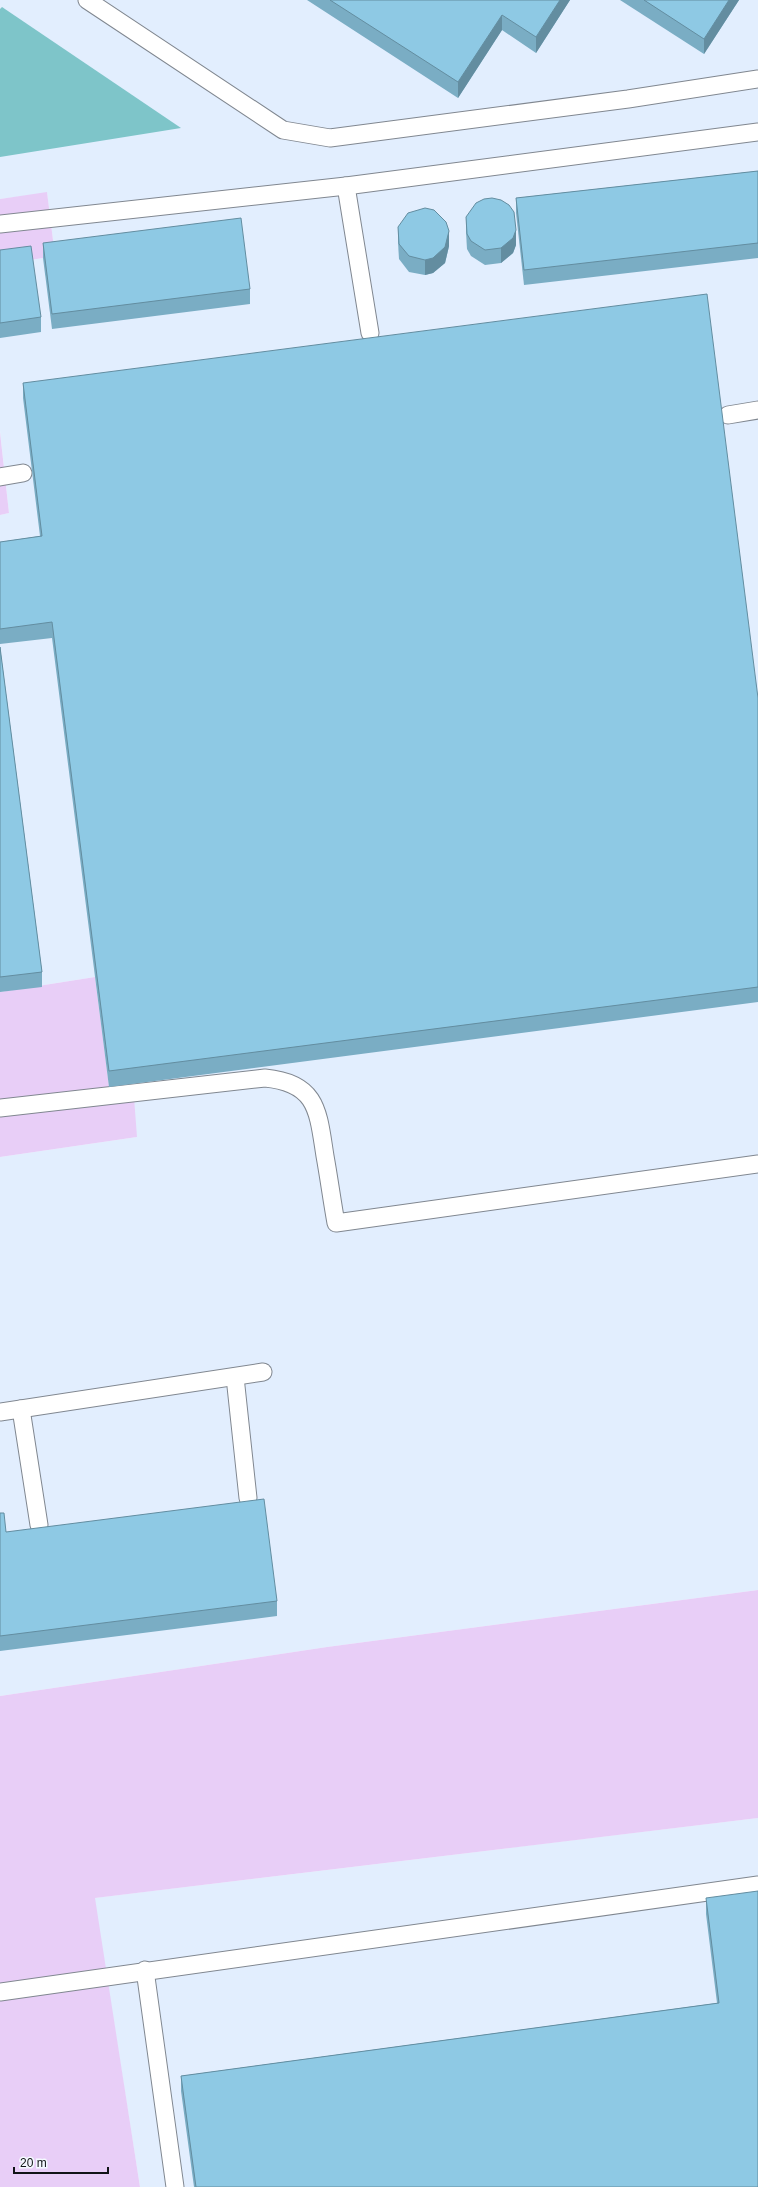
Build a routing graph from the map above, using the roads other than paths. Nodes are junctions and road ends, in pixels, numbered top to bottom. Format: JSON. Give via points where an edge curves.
{"nodes":[{"id":1,"x":87,"y":0,"type":"edge"},
{"id":2,"x":758,"y":79,"type":"edge"},
{"id":3,"x":758,"y":132,"type":"edge"},
{"id":4,"x":346,"y":186,"type":"junction"},
{"id":5,"x":0,"y":224,"type":"edge"},
{"id":6,"x":370,"y":333,"type":"dead end"},
{"id":7,"x":758,"y":410,"type":"edge"},
{"id":8,"x":728,"y":415,"type":"dead end"},
{"id":9,"x":23,"y":473,"type":"dead end"},
{"id":10,"x":0,"y":477,"type":"edge"},
{"id":11,"x":0,"y":1108,"type":"edge"},
{"id":12,"x":758,"y":1164,"type":"edge"},
{"id":13,"x":263,"y":1372,"type":"dead end"},
{"id":14,"x":235,"y":1377,"type":"junction"},
{"id":15,"x":21,"y":1409,"type":"junction"},
{"id":16,"x":0,"y":1412,"type":"edge"},
{"id":17,"x":248,"y":1498,"type":"dead end"},
{"id":18,"x":39,"y":1525,"type":"dead end"},
{"id":19,"x":758,"y":1885,"type":"edge"},
{"id":20,"x":145,"y":1970,"type":"junction"},
{"id":21,"x":0,"y":1992,"type":"edge"},
{"id":22,"x":175,"y":2187,"type":"edge"}],
"edges":[{"from":1,"to":2,"type":"lane","via":[[283,130],[309,136],[330,138],[628,99]]},
{"from":3,"to":4,"type":"lane"},
{"from":4,"to":5,"type":"lane"},
{"from":4,"to":6,"type":"lane"},
{"from":7,"to":8,"type":"lane"},
{"from":9,"to":10,"type":"lane"},
{"from":11,"to":12,"type":"lane","via":[[265,1078],[280,1079],[296,1085],[308,1097],[318,1113],[336,1223]]},
{"from":13,"to":14,"type":"lane"},
{"from":14,"to":15,"type":"lane"},
{"from":14,"to":17,"type":"lane"},
{"from":15,"to":16,"type":"lane"},
{"from":15,"to":18,"type":"lane"},
{"from":19,"to":20,"type":"lane"},
{"from":20,"to":21,"type":"lane"},
{"from":20,"to":22,"type":"lane"}]}
